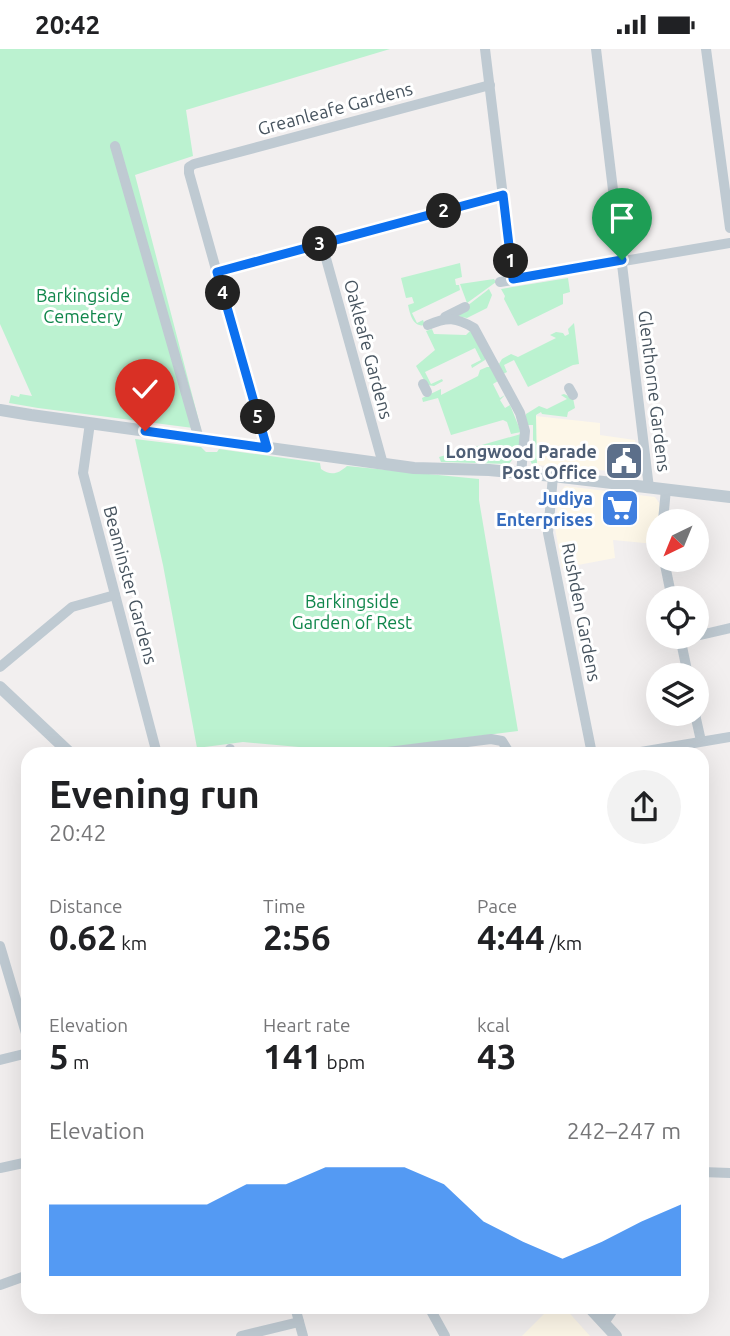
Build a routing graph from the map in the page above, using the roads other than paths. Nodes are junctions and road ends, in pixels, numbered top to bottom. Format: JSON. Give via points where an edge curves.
{"nodes":[{"id":1,"x":485,"y":49,"type":"edge"},
{"id":2,"x":596,"y":49,"type":"edge"},
{"id":3,"x":706,"y":49,"type":"edge"},
{"id":4,"x":490,"y":85,"type":"junction"},
{"id":5,"x":116,"y":146,"type":"dead end"},
{"id":6,"x":503,"y":195,"type":"junction"},
{"id":7,"x":730,"y":228,"type":"edge"},
{"id":8,"x":730,"y":243,"type":"edge"},
{"id":9,"x":322,"y":244,"type":"junction"},
{"id":10,"x":622,"y":260,"type":"junction"},
{"id":11,"x":217,"y":272,"type":"junction"},
{"id":12,"x":513,"y":279,"type":"junction"},
{"id":13,"x":500,"y":282,"type":"dead end"},
{"id":14,"x":465,"y":307,"type":"dead end"},
{"id":15,"x":440,"y":320,"type":"junction"},
{"id":16,"x":428,"y":325,"type":"dead end"},
{"id":17,"x":0,"y":410,"type":"edge"},
{"id":18,"x":90,"y":423,"type":"junction"},
{"id":19,"x":200,"y":439,"type":"junction"},
{"id":20,"x":267,"y":448,"type":"junction"},
{"id":21,"x":383,"y":464,"type":"junction"},
{"id":22,"x":521,"y":473,"type":"junction"},
{"id":23,"x":553,"y":475,"type":"junction"},
{"id":24,"x":649,"y":488,"type":"junction"},
{"id":25,"x":666,"y":489,"type":"junction"},
{"id":26,"x":730,"y":497,"type":"edge"},
{"id":27,"x":664,"y":509,"type":"edge"},
{"id":28,"x":115,"y":595,"type":"junction"},
{"id":29,"x":730,"y":628,"type":"edge"},
{"id":30,"x":709,"y":633,"type":"edge"},
{"id":31,"x":0,"y":667,"type":"edge"},
{"id":32,"x":0,"y":687,"type":"edge"},
{"id":33,"x":698,"y":726,"type":"edge"},
{"id":34,"x":730,"y":737,"type":"edge"},
{"id":35,"x":701,"y":741,"type":"junction"},
{"id":36,"x":64,"y":747,"type":"edge"},
{"id":37,"x":155,"y":747,"type":"edge"},
{"id":38,"x":444,"y":747,"type":"edge"},
{"id":39,"x":506,"y":747,"type":"edge"},
{"id":40,"x":591,"y":747,"type":"edge"},
{"id":41,"x":668,"y":747,"type":"edge"},
{"id":42,"x":0,"y":946,"type":"edge"},
{"id":43,"x":21,"y":1016,"type":"edge"},
{"id":44,"x":21,"y":1055,"type":"edge"},
{"id":45,"x":0,"y":1060,"type":"edge"},
{"id":46,"x":21,"y":1164,"type":"edge"},
{"id":47,"x":0,"y":1168,"type":"edge"},
{"id":48,"x":709,"y":1172,"type":"edge"},
{"id":49,"x":730,"y":1173,"type":"edge"},
{"id":50,"x":21,"y":1278,"type":"edge"},
{"id":51,"x":0,"y":1285,"type":"edge"},
{"id":52,"x":297,"y":1314,"type":"edge"},
{"id":53,"x":433,"y":1314,"type":"edge"},
{"id":54,"x":596,"y":1314,"type":"edge"},
{"id":55,"x":610,"y":1314,"type":"edge"},
{"id":56,"x":299,"y":1322,"type":"junction"},
{"id":57,"x":604,"y":1323,"type":"junction"},
{"id":58,"x":241,"y":1336,"type":"edge"},
{"id":59,"x":303,"y":1336,"type":"edge"},
{"id":60,"x":445,"y":1336,"type":"edge"},
{"id":61,"x":616,"y":1336,"type":"edge"}],
"edges":[{"from":1,"to":4,"type":"street"},
{"from":2,"to":10,"type":"street","name":"Glenthorne Gardens"},
{"from":3,"to":7,"type":"street"},
{"from":4,"to":6,"type":"street"},
{"from":4,"to":11,"type":"street","name":"Greanleafe Gardens","via":[[189,167]]},
{"from":5,"to":19,"type":"street"},
{"from":6,"to":9,"type":"street"},
{"from":6,"to":12,"type":"street"},
{"from":8,"to":10,"type":"street"},
{"from":9,"to":11,"type":"street"},
{"from":9,"to":21,"type":"street","name":"Oakleafe Gardens"},
{"from":10,"to":12,"type":"street"},
{"from":10,"to":24,"type":"street","name":"Glenthorne Gardens"},
{"from":11,"to":20,"type":"street"},
{"from":12,"to":13,"type":"street"},
{"from":14,"to":15,"type":"street"},
{"from":15,"to":16,"type":"street"},
{"from":15,"to":22,"type":"street","via":[[463,321],[474,328],[493,360],[525,431]]},
{"from":17,"to":18,"type":"street"},
{"from":18,"to":19,"type":"street"},
{"from":18,"to":28,"type":"street","name":"Beaminster Gardens","via":[[83,473]]},
{"from":19,"to":20,"type":"street"},
{"from":20,"to":21,"type":"street"},
{"from":21,"to":22,"type":"street"},
{"from":22,"to":23,"type":"street"},
{"from":23,"to":24,"type":"street"},
{"from":23,"to":40,"type":"street","name":"Rushden Gardens","via":[[548,533]]},
{"from":24,"to":25,"type":"street"},
{"from":25,"to":26,"type":"street"},
{"from":25,"to":27,"type":"street"},
{"from":28,"to":31,"type":"street","via":[[72,607]]},
{"from":28,"to":37,"type":"street","name":"Beaminster Gardens"},
{"from":29,"to":30,"type":"street"},
{"from":32,"to":36,"type":"street"},
{"from":33,"to":35,"type":"street"},
{"from":34,"to":35,"type":"street"},
{"from":35,"to":41,"type":"street"},
{"from":38,"to":39,"type":"street","via":[[491,739],[502,741]]},
{"from":42,"to":43,"type":"street"},
{"from":44,"to":45,"type":"street"},
{"from":46,"to":47,"type":"street"},
{"from":48,"to":49,"type":"street"},
{"from":50,"to":51,"type":"street"},
{"from":52,"to":56,"type":"street"},
{"from":53,"to":60,"type":"street"},
{"from":54,"to":57,"type":"street"},
{"from":55,"to":57,"type":"street"},
{"from":56,"to":58,"type":"street"},
{"from":56,"to":59,"type":"street"},
{"from":57,"to":61,"type":"street"}]}
